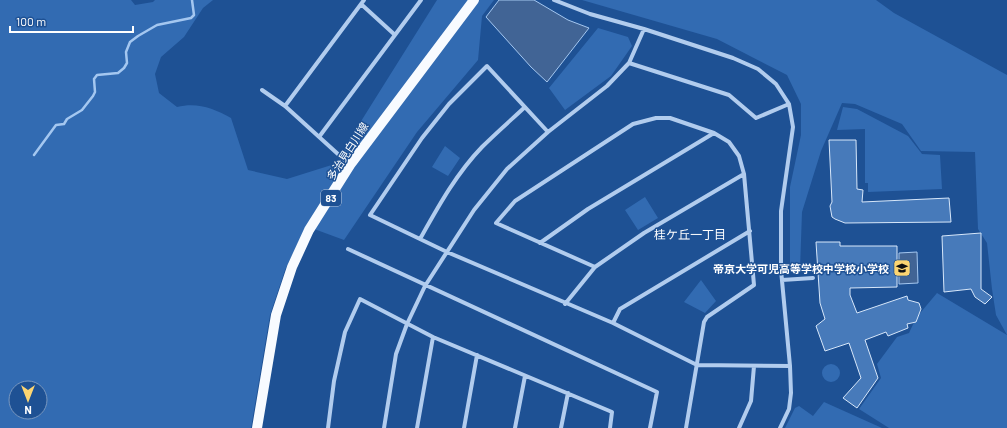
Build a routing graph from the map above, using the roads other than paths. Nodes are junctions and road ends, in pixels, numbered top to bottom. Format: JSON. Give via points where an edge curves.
{"nodes":[{"id":1,"x":421,"y":0,"type":"edge"},
{"id":2,"x":474,"y":0,"type":"edge"},
{"id":3,"x":554,"y":0,"type":"edge"},
{"id":4,"x":362,"y":2,"type":"edge"},
{"id":5,"x":644,"y":29,"type":"junction"},
{"id":6,"x":395,"y":35,"type":"junction"},
{"id":7,"x":629,"y":63,"type":"junction"},
{"id":8,"x":262,"y":90,"type":"dead end"},
{"id":9,"x":789,"y":104,"type":"junction"},
{"id":10,"x":285,"y":106,"type":"junction"},
{"id":11,"x":525,"y":107,"type":"junction"},
{"id":12,"x":548,"y":132,"type":"junction"},
{"id":13,"x":714,"y":133,"type":"junction"},
{"id":14,"x":319,"y":137,"type":"junction"},
{"id":15,"x":350,"y":165,"type":"junction"},
{"id":16,"x":744,"y":174,"type":"junction"},
{"id":17,"x":750,"y":231,"type":"junction"},
{"id":18,"x":420,"y":239,"type":"junction"},
{"id":19,"x":540,"y":244,"type":"junction"},
{"id":20,"x":348,"y":248,"type":"dead end"},
{"id":21,"x":447,"y":252,"type":"junction"},
{"id":22,"x":595,"y":267,"type":"junction"},
{"id":23,"x":813,"y":278,"type":"dead end"},
{"id":24,"x":782,"y":280,"type":"junction"},
{"id":25,"x":425,"y":286,"type":"junction"},
{"id":26,"x":565,"y":304,"type":"junction"},
{"id":27,"x":613,"y":323,"type":"junction"},
{"id":28,"x":407,"y":324,"type":"junction"},
{"id":29,"x":433,"y":337,"type":"junction"},
{"id":30,"x":477,"y":355,"type":"junction"},
{"id":31,"x":697,"y":365,"type":"junction"},
{"id":32,"x":754,"y":366,"type":"junction"},
{"id":33,"x":790,"y":366,"type":"junction"},
{"id":34,"x":525,"y":376,"type":"junction"},
{"id":35,"x":568,"y":393,"type":"junction"},
{"id":36,"x":257,"y":428,"type":"edge"},
{"id":37,"x":328,"y":428,"type":"edge"},
{"id":38,"x":384,"y":428,"type":"edge"},
{"id":39,"x":417,"y":428,"type":"edge"},
{"id":40,"x":464,"y":428,"type":"edge"},
{"id":41,"x":515,"y":428,"type":"edge"},
{"id":42,"x":561,"y":428,"type":"edge"},
{"id":43,"x":610,"y":428,"type":"edge"},
{"id":44,"x":650,"y":428,"type":"edge"},
{"id":45,"x":686,"y":428,"type":"edge"},
{"id":46,"x":739,"y":428,"type":"edge"},
{"id":47,"x":780,"y":428,"type":"edge"}],
"edges":[{"from":1,"to":6,"type":"street"},
{"from":2,"to":15,"type":"main road","name":"多治見白川線","number":"83"},
{"from":3,"to":5,"type":"street","via":[[590,14]]},
{"from":4,"to":6,"type":"street"},
{"from":4,"to":10,"type":"street"},
{"from":5,"to":7,"type":"street"},
{"from":5,"to":9,"type":"street","via":[[733,58],[758,69],[776,84]]},
{"from":6,"to":14,"type":"street"},
{"from":7,"to":9,"type":"street","via":[[729,95],[756,118]]},
{"from":7,"to":12,"type":"street","via":[[607,86]]},
{"from":8,"to":10,"type":"street"},
{"from":9,"to":24,"type":"street","via":[[793,127],[781,211]]},
{"from":10,"to":14,"type":"street"},
{"from":11,"to":12,"type":"street"},
{"from":11,"to":18,"type":"street","via":[[481,147],[463,169]]},
{"from":11,"to":18,"type":"street","via":[[487,66],[449,104],[422,138],[370,215]]},
{"from":12,"to":21,"type":"street","via":[[508,169],[474,210]]},
{"from":13,"to":16,"type":"street","via":[[729,142],[739,156]]},
{"from":13,"to":19,"type":"street","via":[[588,208]]},
{"from":13,"to":19,"type":"street","via":[[670,118],[656,118],[633,124],[515,201],[496,223]]},
{"from":14,"to":15,"type":"street"},
{"from":15,"to":36,"type":"main road","name":"多治見白川線","number":"83","via":[[309,230],[292,267],[276,315]]},
{"from":16,"to":17,"type":"street"},
{"from":16,"to":22,"type":"street","via":[[644,233]]},
{"from":17,"to":27,"type":"street","via":[[620,309]]},
{"from":17,"to":31,"type":"street","via":[[754,285],[707,317]]},
{"from":18,"to":21,"type":"street"},
{"from":19,"to":22,"type":"street"},
{"from":20,"to":25,"type":"street"},
{"from":21,"to":25,"type":"street"},
{"from":21,"to":26,"type":"street"},
{"from":22,"to":26,"type":"street"},
{"from":23,"to":24,"type":"street"},
{"from":24,"to":33,"type":"street"},
{"from":25,"to":28,"type":"street"},
{"from":25,"to":44,"type":"street","via":[[657,392]]},
{"from":26,"to":27,"type":"street"},
{"from":27,"to":31,"type":"street"},
{"from":28,"to":29,"type":"street"},
{"from":28,"to":37,"type":"street","via":[[360,299],[345,332],[334,381]]},
{"from":28,"to":38,"type":"street","via":[[396,354]]},
{"from":29,"to":30,"type":"street"},
{"from":29,"to":39,"type":"street"},
{"from":30,"to":34,"type":"street"},
{"from":30,"to":40,"type":"street"},
{"from":31,"to":32,"type":"street"},
{"from":31,"to":45,"type":"street"},
{"from":32,"to":33,"type":"street"},
{"from":32,"to":46,"type":"street","via":[[751,401]]},
{"from":33,"to":47,"type":"street","via":[[789,409]]},
{"from":34,"to":35,"type":"street"},
{"from":34,"to":41,"type":"street"},
{"from":35,"to":42,"type":"street"},
{"from":35,"to":43,"type":"street","via":[[612,412]]}]}
